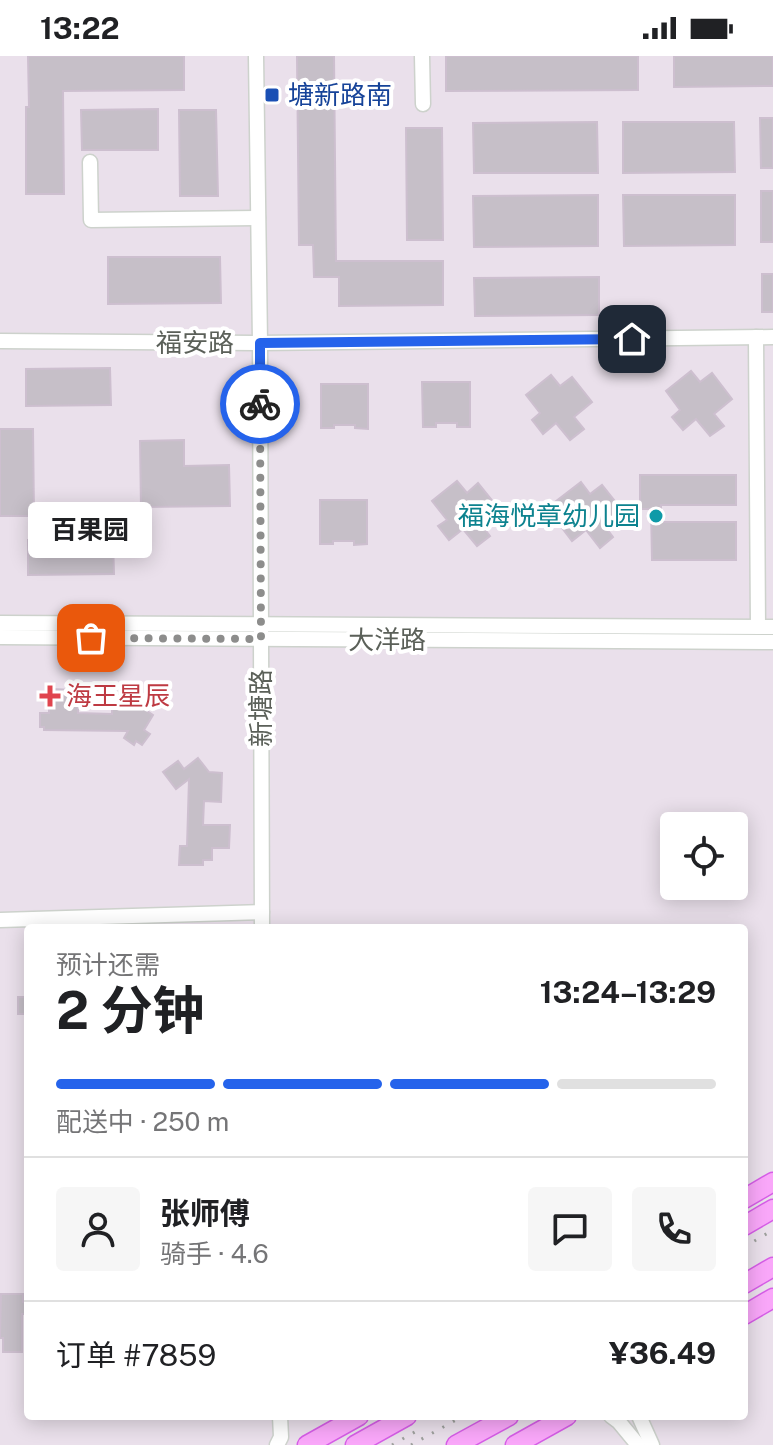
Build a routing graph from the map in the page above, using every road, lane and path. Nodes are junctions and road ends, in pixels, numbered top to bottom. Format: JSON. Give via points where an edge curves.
{"nodes":[{"id":1,"x":256,"y":56,"type":"edge"},
{"id":2,"x":422,"y":56,"type":"edge"},
{"id":3,"x":423,"y":104,"type":"dead end"},
{"id":4,"x":90,"y":162,"type":"dead end"},
{"id":5,"x":258,"y":218,"type":"junction"},
{"id":6,"x":756,"y":337,"type":"junction"},
{"id":7,"x":773,"y":337,"type":"edge"},
{"id":8,"x":0,"y":341,"type":"edge"},
{"id":9,"x":260,"y":343,"type":"junction"},
{"id":10,"x":0,"y":623,"type":"edge"},
{"id":11,"x":765,"y":627,"type":"edge"},
{"id":12,"x":261,"y":632,"type":"junction"},
{"id":13,"x":0,"y":637,"type":"edge"},
{"id":14,"x":773,"y":642,"type":"edge"},
{"id":15,"x":262,"y":912,"type":"junction"},
{"id":16,"x":0,"y":920,"type":"edge"},
{"id":17,"x":262,"y":924,"type":"edge"},
{"id":18,"x":773,"y":1182,"type":"edge"},
{"id":19,"x":748,"y":1197,"type":"edge"},
{"id":20,"x":773,"y":1209,"type":"edge"},
{"id":21,"x":748,"y":1224,"type":"edge"},
{"id":22,"x":773,"y":1267,"type":"edge"},
{"id":23,"x":748,"y":1282,"type":"edge"},
{"id":24,"x":773,"y":1298,"type":"edge"},
{"id":25,"x":748,"y":1313,"type":"edge"},
{"id":26,"x":280,"y":1420,"type":"edge"},
{"id":27,"x":352,"y":1420,"type":"edge"},
{"id":28,"x":400,"y":1420,"type":"edge"},
{"id":29,"x":502,"y":1420,"type":"edge"},
{"id":30,"x":560,"y":1420,"type":"edge"},
{"id":31,"x":616,"y":1420,"type":"edge"},
{"id":32,"x":641,"y":1420,"type":"edge"},
{"id":33,"x":277,"y":1445,"type":"edge"},
{"id":34,"x":307,"y":1445,"type":"edge"},
{"id":35,"x":355,"y":1445,"type":"edge"},
{"id":36,"x":456,"y":1445,"type":"edge"},
{"id":37,"x":515,"y":1445,"type":"edge"},
{"id":38,"x":638,"y":1445,"type":"edge"},
{"id":39,"x":652,"y":1445,"type":"edge"}],
"edges":[{"from":1,"to":5,"type":"street","name":"新塘路"},
{"from":2,"to":3,"type":"street"},
{"from":4,"to":5,"type":"street","via":[[91,220]]},
{"from":5,"to":9,"type":"street","name":"新塘路"},
{"from":6,"to":7,"type":"street","name":"福安路"},
{"from":6,"to":9,"type":"street","name":"福安路"},
{"from":6,"to":11,"type":"street"},
{"from":8,"to":9,"type":"street","name":"福安路"},
{"from":9,"to":12,"type":"street","name":"新塘路"},
{"from":10,"to":12,"type":"street","name":"大洋路"},
{"from":11,"to":12,"type":"street","name":"大洋路"},
{"from":12,"to":13,"type":"street","name":"大洋路"},
{"from":12,"to":14,"type":"street","name":"大洋路"},
{"from":12,"to":15,"type":"street","name":"新塘路"},
{"from":15,"to":16,"type":"street"},
{"from":15,"to":17,"type":"street","name":"新塘路"},
{"from":18,"to":19,"type":"main road"},
{"from":20,"to":21,"type":"main road"},
{"from":22,"to":23,"type":"main road"},
{"from":24,"to":25,"type":"main road"},
{"from":26,"to":33,"type":"street"},
{"from":27,"to":34,"type":"main road"},
{"from":28,"to":35,"type":"main road"},
{"from":29,"to":36,"type":"main road"},
{"from":30,"to":37,"type":"main road"},
{"from":31,"to":38,"type":"street"},
{"from":32,"to":39,"type":"street"}]}
